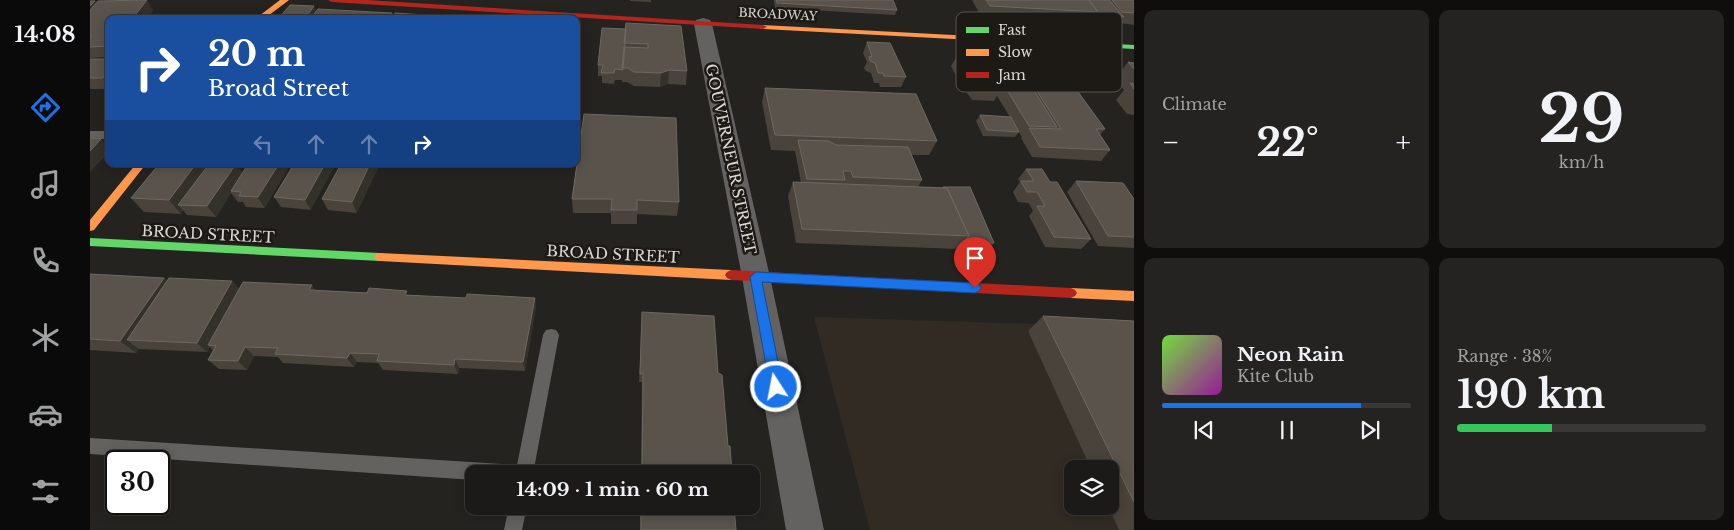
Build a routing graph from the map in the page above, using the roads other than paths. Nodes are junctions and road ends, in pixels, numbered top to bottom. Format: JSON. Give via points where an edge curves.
{"nodes":[{"id":1,"x":285,"y":0,"type":"edge"},
{"id":2,"x":332,"y":0,"type":"edge"},
{"id":3,"x":264,"y":15,"type":"edge"},
{"id":4,"x":564,"y":15,"type":"edge"},
{"id":5,"x":580,"y":16,"type":"edge"},
{"id":6,"x":703,"y":24,"type":"junction"},
{"id":7,"x":956,"y":38,"type":"edge"},
{"id":8,"x":90,"y":135,"type":"edge"},
{"id":9,"x":105,"y":135,"type":"edge"},
{"id":10,"x":139,"y":167,"type":"edge"},
{"id":11,"x":90,"y":227,"type":"edge"},
{"id":12,"x":90,"y":242,"type":"edge"},
{"id":13,"x":756,"y":277,"type":"junction"},
{"id":14,"x":1134,"y":296,"type":"edge"},
{"id":15,"x":551,"y":336,"type":"dead end"},
{"id":16,"x":90,"y":446,"type":"edge"},
{"id":17,"x":525,"y":465,"type":"edge"},
{"id":18,"x":465,"y":470,"type":"edge"},
{"id":19,"x":516,"y":515,"type":"edge"},
{"id":20,"x":513,"y":530,"type":"edge"},
{"id":21,"x":805,"y":530,"type":"edge"}],
"edges":[{"from":1,"to":3,"type":"main road"},
{"from":2,"to":4,"type":"main road","name":"BROADWAY"},
{"from":5,"to":6,"type":"main road","name":"BROADWAY"},
{"from":6,"to":7,"type":"main road","name":"BROADWAY"},
{"from":6,"to":13,"type":"street","name":"GOUVERNEUR STREET"},
{"from":8,"to":9,"type":"lane"},
{"from":10,"to":11,"type":"main road"},
{"from":12,"to":13,"type":"main road","name":"BROAD STREET"},
{"from":13,"to":14,"type":"main road","name":"BROAD STREET"},
{"from":13,"to":21,"type":"street","name":"GOUVERNEUR STREET"},
{"from":15,"to":17,"type":"lane"},
{"from":16,"to":18,"type":"lane"},
{"from":19,"to":20,"type":"lane"}]}
